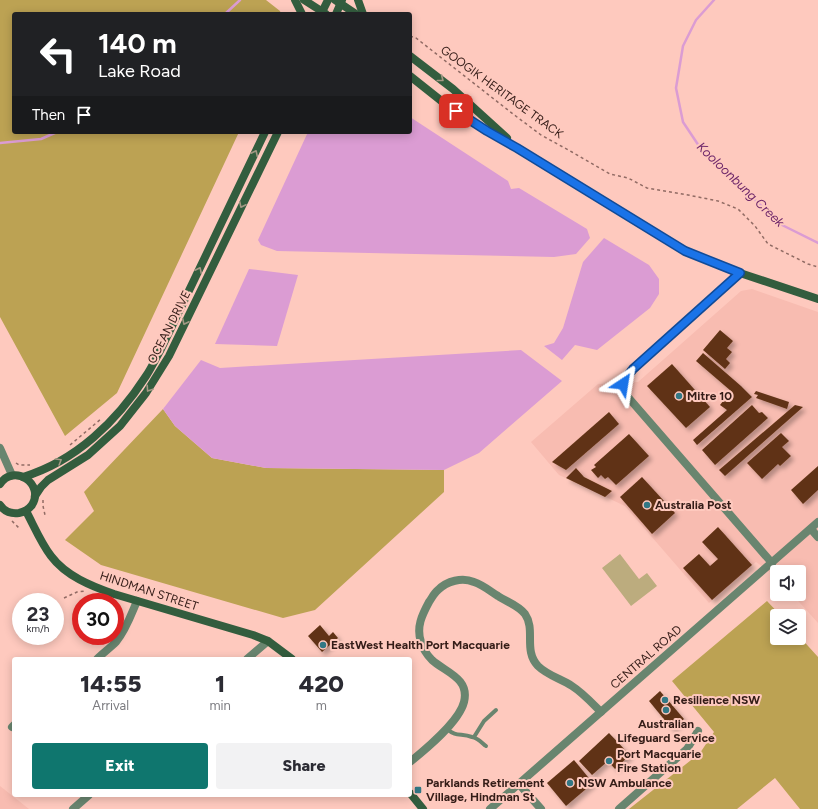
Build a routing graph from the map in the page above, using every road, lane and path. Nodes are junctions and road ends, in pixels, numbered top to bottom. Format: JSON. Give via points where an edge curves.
{"nodes":[{"id":1,"x":296,"y":0,"type":"edge"},
{"id":2,"x":304,"y":0,"type":"edge"},
{"id":3,"x":328,"y":0,"type":"edge"},
{"id":4,"x":358,"y":0,"type":"edge"},
{"id":5,"x":340,"y":1,"type":"edge"},
{"id":6,"x":301,"y":12,"type":"edge"},
{"id":7,"x":322,"y":12,"type":"edge"},
{"id":8,"x":323,"y":12,"type":"edge"},
{"id":9,"x":337,"y":12,"type":"edge"},
{"id":10,"x":354,"y":12,"type":"edge"},
{"id":11,"x":362,"y":12,"type":"edge"},
{"id":12,"x":412,"y":37,"type":"edge"},
{"id":13,"x":412,"y":58,"type":"edge"},
{"id":14,"x":412,"y":78,"type":"edge"},
{"id":15,"x":264,"y":134,"type":"edge"},
{"id":16,"x":277,"y":134,"type":"edge"},
{"id":17,"x":517,"y":148,"type":"junction"},
{"id":18,"x":818,"y":267,"type":"edge"},
{"id":19,"x":740,"y":273,"type":"junction"},
{"id":20,"x":818,"y":299,"type":"edge"},
{"id":21,"x":103,"y":417,"type":"dead end"},
{"id":22,"x":68,"y":446,"type":"dead end"},
{"id":23,"x":0,"y":448,"type":"edge"},
{"id":24,"x":14,"y":459,"type":"dead end"},
{"id":25,"x":34,"y":465,"type":"dead end"},
{"id":26,"x":12,"y":475,"type":"junction"},
{"id":27,"x":23,"y":477,"type":"junction"},
{"id":28,"x":0,"y":484,"type":"edge"},
{"id":29,"x":35,"y":496,"type":"junction"},
{"id":30,"x":1,"y":506,"type":"edge"},
{"id":31,"x":26,"y":511,"type":"junction"},
{"id":32,"x":818,"y":522,"type":"edge"},
{"id":33,"x":811,"y":529,"type":"junction"},
{"id":34,"x":818,"y":537,"type":"edge"},
{"id":35,"x":772,"y":562,"type":"junction"},
{"id":36,"x":85,"y":591,"type":"dead end"},
{"id":37,"x":64,"y":598,"type":"dead end"},
{"id":38,"x":137,"y":601,"type":"junction"},
{"id":39,"x":268,"y":642,"type":"junction"},
{"id":40,"x":99,"y":657,"type":"edge"},
{"id":41,"x":249,"y":657,"type":"edge"},
{"id":42,"x":289,"y":657,"type":"edge"},
{"id":43,"x":496,"y":710,"type":"dead end"},
{"id":44,"x":601,"y":712,"type":"junction"},
{"id":45,"x":447,"y":729,"type":"junction"},
{"id":46,"x":698,"y":731,"type":"dead end"},
{"id":47,"x":474,"y":737,"type":"junction"},
{"id":48,"x":486,"y":746,"type":"dead end"},
{"id":49,"x":412,"y":760,"type":"edge"},
{"id":50,"x":519,"y":784,"type":"junction"},
{"id":51,"x":412,"y":795,"type":"edge"},
{"id":52,"x":87,"y":797,"type":"edge"},
{"id":53,"x":73,"y":809,"type":"edge"},
{"id":54,"x":423,"y":809,"type":"edge"},
{"id":55,"x":490,"y":809,"type":"edge"},
{"id":56,"x":541,"y":809,"type":"edge"},
{"id":57,"x":619,"y":809,"type":"edge"}],
"edges":[{"from":1,"to":6,"type":"main road"},
{"from":2,"to":7,"type":"main road"},
{"from":3,"to":8,"type":"main road"},
{"from":4,"to":11,"type":"main road"},
{"from":5,"to":9,"type":"main road"},
{"from":5,"to":10,"type":"main road"},
{"from":12,"to":18,"type":"path","name":"GOOGIK HERITAGE TRACK","via":[[541,135],[610,174],[628,178],[647,188],[718,201],[738,209],[768,244]]},
{"from":13,"to":17,"type":"main road","one_way":true,"via":[[453,89]]},
{"from":14,"to":17,"type":"main road","via":[[444,103]]},
{"from":27,"to":15,"type":"main road","name":"OCEAN DRIVE","one_way":true,"via":[[43,470],[80,448],[114,419],[139,387],[161,349]]},
{"from":16,"to":29,"type":"main road","name":"OCEAN DRIVE","one_way":true,"via":[[169,356],[146,393],[114,431],[88,455],[48,480]]},
{"from":17,"to":19,"type":"main road","via":[[685,251]]},
{"from":19,"to":20,"type":"main road"},
{"from":19,"to":35,"type":"street","via":[[633,369],[623,384],[626,396]]},
{"from":21,"to":22,"type":"path"},
{"from":23,"to":26,"type":"street"},
{"from":24,"to":25,"type":"path","via":[[19,465]]},
{"from":26,"to":27,"type":"main road"},
{"from":26,"to":28,"type":"main road"},
{"from":27,"to":29,"type":"main road","via":[[32,485]]},
{"from":29,"to":31,"type":"main road","name":"OCEAN DRIVE"},
{"from":30,"to":31,"type":"main road","via":[[13,513]]},
{"from":31,"to":38,"type":"main road","name":"HINDMAN STREET","via":[[52,557],[65,569],[97,588]]},
{"from":32,"to":33,"type":"street","name":"CENTRAL ROAD"},
{"from":33,"to":34,"type":"street"},
{"from":33,"to":35,"type":"street","name":"CENTRAL ROAD"},
{"from":35,"to":44,"type":"street","name":"CENTRAL ROAD"},
{"from":36,"to":37,"type":"path"},
{"from":38,"to":39,"type":"main road","name":"HINDMAN STREET"},
{"from":38,"to":40,"type":"street","via":[[122,634]]},
{"from":39,"to":41,"type":"street"},
{"from":39,"to":42,"type":"main road","name":"HINDMAN STREET"},
{"from":43,"to":47,"type":"lane","via":[[484,721]]},
{"from":44,"to":45,"type":"street","via":[[581,692],[537,665],[529,646],[530,624],[520,609],[474,581],[463,579],[436,591],[418,628],[426,653],[463,686],[464,702]]},
{"from":44,"to":50,"type":"street","name":"CENTRAL ROAD"},
{"from":45,"to":47,"type":"lane","via":[[455,735]]},
{"from":45,"to":49,"type":"street"},
{"from":46,"to":57,"type":"street","via":[[687,749]]},
{"from":47,"to":48,"type":"lane"},
{"from":50,"to":55,"type":"street","name":"CENTRAL ROAD"},
{"from":50,"to":56,"type":"street"},
{"from":51,"to":54,"type":"main road"},
{"from":52,"to":53,"type":"street"}]}
